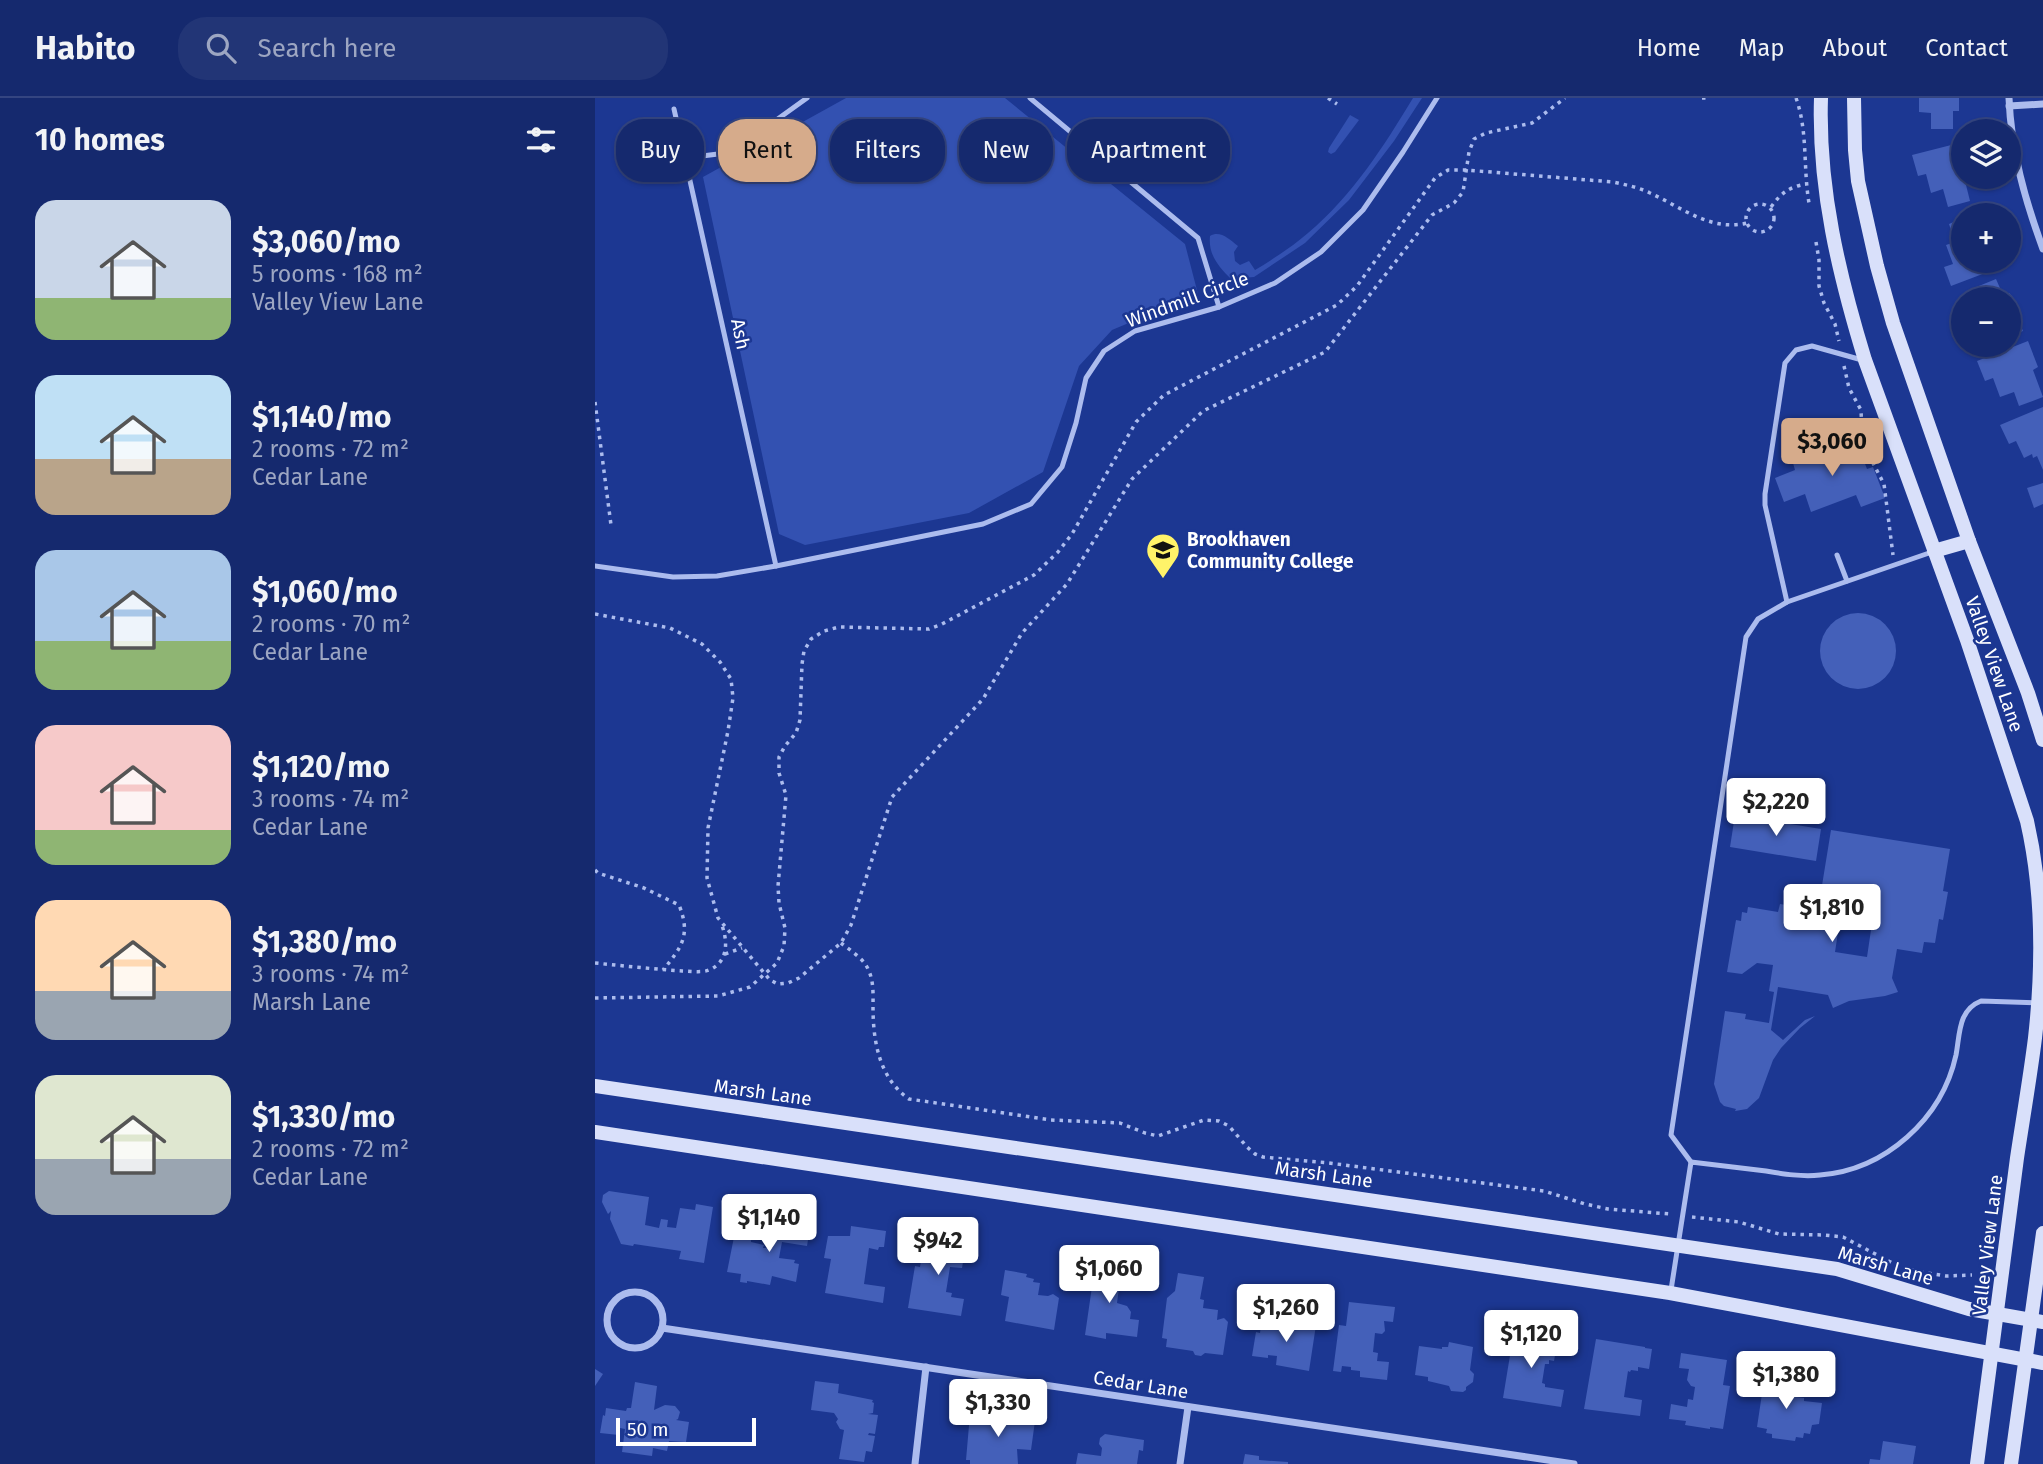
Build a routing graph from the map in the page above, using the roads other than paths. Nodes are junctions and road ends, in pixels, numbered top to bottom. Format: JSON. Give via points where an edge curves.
{"nodes":[{"id":1,"x":807,"y":98,"type":"edge"},
{"id":2,"x":1030,"y":98,"type":"edge"},
{"id":3,"x":1437,"y":98,"type":"edge"},
{"id":4,"x":1821,"y":98,"type":"edge"},
{"id":5,"x":1854,"y":98,"type":"edge"},
{"id":6,"x":2009,"y":102,"type":"edge"},
{"id":7,"x":2043,"y":104,"type":"edge"},
{"id":8,"x":674,"y":109,"type":"dead end"},
{"id":9,"x":676,"y":119,"type":"edge"},
{"id":10,"x":704,"y":156,"type":"edge"},
{"id":11,"x":691,"y":182,"type":"edge"},
{"id":12,"x":2043,"y":248,"type":"edge"},
{"id":13,"x":1219,"y":307,"type":"junction"},
{"id":14,"x":1865,"y":360,"type":"junction"},
{"id":15,"x":1969,"y":541,"type":"junction"},
{"id":16,"x":1934,"y":551,"type":"junction"},
{"id":17,"x":1837,"y":555,"type":"dead end"},
{"id":18,"x":595,"y":566,"type":"edge"},
{"id":19,"x":776,"y":566,"type":"junction"},
{"id":20,"x":1847,"y":581,"type":"junction"},
{"id":21,"x":1787,"y":602,"type":"junction"},
{"id":22,"x":2043,"y":740,"type":"edge"},
{"id":23,"x":2038,"y":844,"type":"edge"},
{"id":24,"x":2038,"y":1003,"type":"junction"},
{"id":25,"x":2039,"y":1035,"type":"edge"},
{"id":26,"x":595,"y":1086,"type":"edge"},
{"id":27,"x":595,"y":1132,"type":"edge"},
{"id":28,"x":1691,"y":1162,"type":"junction"},
{"id":29,"x":2043,"y":1233,"type":"edge"},
{"id":30,"x":1677,"y":1246,"type":"junction"},
{"id":31,"x":1670,"y":1293,"type":"junction"},
{"id":32,"x":1998,"y":1315,"type":"junction"},
{"id":33,"x":2037,"y":1321,"type":"edge"},
{"id":34,"x":662,"y":1328,"type":"junction"},
{"id":35,"x":1992,"y":1355,"type":"junction"},
{"id":36,"x":2025,"y":1361,"type":"junction"},
{"id":37,"x":2043,"y":1363,"type":"edge"},
{"id":38,"x":926,"y":1367,"type":"junction"},
{"id":39,"x":1188,"y":1407,"type":"junction"},
{"id":40,"x":915,"y":1464,"type":"edge"},
{"id":41,"x":1180,"y":1464,"type":"edge"},
{"id":42,"x":1574,"y":1464,"type":"edge"},
{"id":43,"x":1976,"y":1464,"type":"edge"},
{"id":44,"x":2011,"y":1464,"type":"edge"}],
"edges":[{"from":1,"to":10,"type":"lane","via":[[740,146]]},
{"from":2,"to":13,"type":"lane","via":[[1198,238]]},
{"from":3,"to":13,"type":"lane","name":"Windmill Circle","via":[[1363,210],[1321,252],[1275,283]]},
{"from":4,"to":14,"type":"main road","name":"Valley View Lane","via":[[1827,206]]},
{"from":5,"to":15,"type":"main road","name":"Valley View Lane","via":[[1859,181],[1877,266]]},
{"from":6,"to":7,"type":"street"},
{"from":6,"to":12,"type":"street","via":[[2015,158]]},
{"from":8,"to":9,"type":"lane","name":"Ash"},
{"from":11,"to":19,"type":"lane","name":"Ash"},
{"from":13,"to":19,"type":"lane","name":"Windmill Circle","via":[[1135,331],[1104,351],[1086,378],[1062,467],[1031,504],[983,524]]},
{"from":14,"to":16,"type":"main road","name":"Valley View Lane"},
{"from":14,"to":21,"type":"lane","via":[[1812,346],[1796,350],[1785,363],[1765,505]]},
{"from":15,"to":16,"type":"main road"},
{"from":15,"to":22,"type":"main road","name":"Valley View Lane"},
{"from":16,"to":20,"type":"lane"},
{"from":16,"to":23,"type":"main road","name":"Valley View Lane"},
{"from":17,"to":20,"type":"lane"},
{"from":18,"to":19,"type":"lane","name":"Windmill Circle","via":[[673,577],[717,576]]},
{"from":20,"to":21,"type":"lane"},
{"from":21,"to":28,"type":"lane","via":[[1758,619],[1746,637],[1671,1135]]},
{"from":23,"to":24,"type":"main road","name":"Valley View Lane"},
{"from":24,"to":25,"type":"main road","name":"Valley View Lane"},
{"from":24,"to":28,"type":"lane","via":[[1973,1004],[1962,1018],[1948,1082],[1933,1110],[1914,1133],[1882,1156],[1847,1171],[1820,1175]]},
{"from":25,"to":32,"type":"main road","name":"Valley View Lane","via":[[2017,1157]]},
{"from":26,"to":30,"type":"main road","name":"Marsh Lane"},
{"from":27,"to":31,"type":"main road"},
{"from":28,"to":30,"type":"lane"},
{"from":29,"to":33,"type":"main road"},
{"from":30,"to":31,"type":"lane"},
{"from":30,"to":32,"type":"main road","name":"Marsh Lane","via":[[1837,1269]]},
{"from":31,"to":35,"type":"main road"},
{"from":32,"to":33,"type":"main road","name":"Marsh Lane"},
{"from":32,"to":35,"type":"main road","name":"Valley View Lane"},
{"from":33,"to":36,"type":"main road"},
{"from":34,"to":34,"type":"street","via":[[651,1344],[624,1347],[609,1334],[607,1315],[615,1299],[641,1292],[656,1302]]},
{"from":34,"to":38,"type":"street","name":"Cedar Lane"},
{"from":35,"to":36,"type":"main road"},
{"from":35,"to":43,"type":"main road","name":"Valley View Lane"},
{"from":36,"to":37,"type":"main road"},
{"from":36,"to":44,"type":"main road"},
{"from":38,"to":39,"type":"street","name":"Cedar Lane"},
{"from":38,"to":40,"type":"street"},
{"from":39,"to":41,"type":"street"},
{"from":39,"to":42,"type":"street","name":"Cedar Lane"}]}
